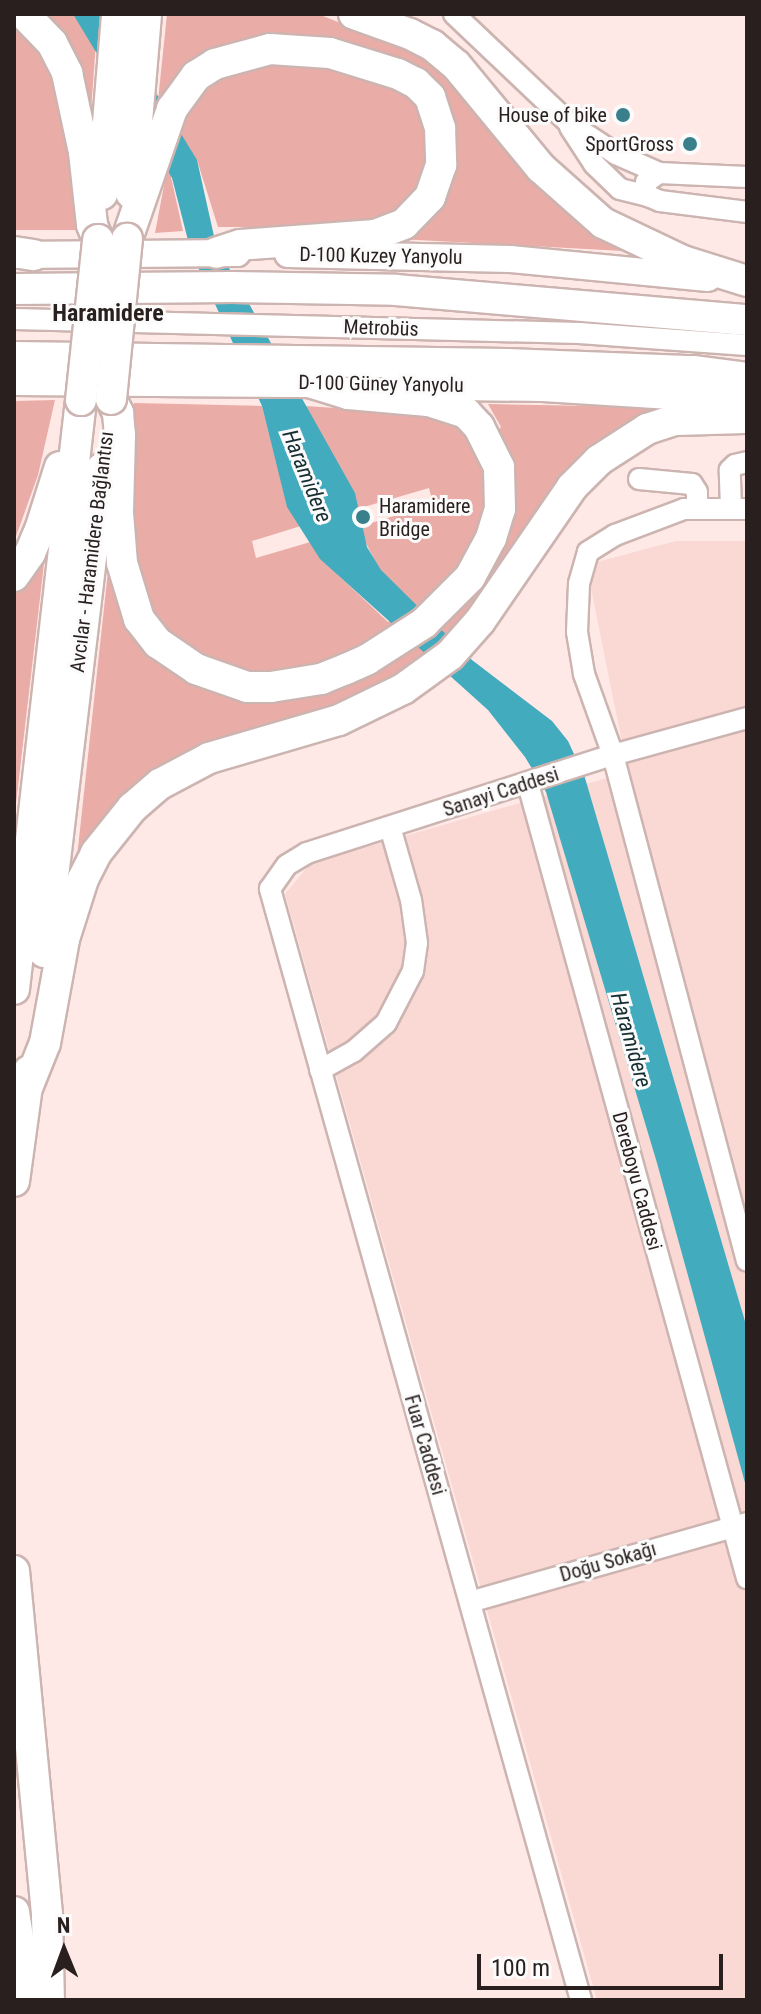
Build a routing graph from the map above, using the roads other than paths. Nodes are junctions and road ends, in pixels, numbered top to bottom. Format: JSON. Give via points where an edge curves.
{"nodes":[{"id":1,"x":24,"y":14,"type":"edge"},
{"id":2,"x":117,"y":14,"type":"edge"},
{"id":3,"x":148,"y":14,"type":"edge"},
{"id":4,"x":354,"y":14,"type":"edge"},
{"id":5,"x":454,"y":14,"type":"edge"},
{"id":6,"x":569,"y":123,"type":"junction"},
{"id":7,"x":659,"y":173,"type":"junction"},
{"id":8,"x":747,"y":177,"type":"edge"},
{"id":9,"x":648,"y":196,"type":"junction"},
{"id":10,"x":747,"y":212,"type":"edge"},
{"id":11,"x":112,"y":239,"type":"junction"},
{"id":12,"x":216,"y":253,"type":"junction"},
{"id":13,"x":21,"y":254,"type":"edge"},
{"id":14,"x":747,"y":283,"type":"edge"},
{"id":15,"x":14,"y":289,"type":"edge"},
{"id":16,"x":14,"y":319,"type":"edge"},
{"id":17,"x":747,"y":320,"type":"edge"},
{"id":18,"x":747,"y":345,"type":"edge"},
{"id":19,"x":14,"y":357,"type":"edge"},
{"id":20,"x":747,"y":378,"type":"edge"},
{"id":21,"x":14,"y":382,"type":"edge"},
{"id":22,"x":309,"y":382,"type":"junction"},
{"id":23,"x":111,"y":399,"type":"junction"},
{"id":24,"x":81,"y":400,"type":"junction"},
{"id":25,"x":747,"y":401,"type":"edge"},
{"id":26,"x":747,"y":418,"type":"edge"},
{"id":27,"x":747,"y":462,"type":"edge"},
{"id":28,"x":639,"y":479,"type":"dead end"},
{"id":29,"x":739,"y":508,"type":"edge"},
{"id":30,"x":697,"y":509,"type":"junction"},
{"id":31,"x":14,"y":576,"type":"edge"},
{"id":32,"x":747,"y":718,"type":"edge"},
{"id":33,"x":613,"y":755,"type":"junction"},
{"id":34,"x":528,"y":784,"type":"junction"},
{"id":35,"x":390,"y":827,"type":"junction"},
{"id":36,"x":270,"y":889,"type":"joint"},
{"id":37,"x":14,"y":989,"type":"edge"},
{"id":38,"x":320,"y":1070,"type":"junction"},
{"id":39,"x":27,"y":1088,"type":"junction"},
{"id":40,"x":14,"y":1181,"type":"edge"},
{"id":41,"x":747,"y":1261,"type":"edge"},
{"id":42,"x":740,"y":1525,"type":"edge"},
{"id":43,"x":14,"y":1571,"type":"edge"},
{"id":44,"x":747,"y":1578,"type":"edge"},
{"id":45,"x":470,"y":1602,"type":"junction"},
{"id":46,"x":14,"y":1912,"type":"edge"},
{"id":47,"x":43,"y":1996,"type":"edge"},
{"id":48,"x":581,"y":2000,"type":"edge"}],
"edges":[{"from":1,"to":11,"type":"highway","via":[[52,43],[67,73],[92,225]]},
{"from":2,"to":11,"type":"highway","name":"Avcılar - Haramidere Bağlantısı"},
{"from":3,"to":11,"type":"highway","name":"Avcılar - Haramidere Bağlantısı"},
{"from":4,"to":14,"type":"highway","via":[[432,45],[456,65],[541,168],[603,223],[683,261]]},
{"from":5,"to":6,"type":"street"},
{"from":6,"to":7,"type":"street","via":[[616,154]]},
{"from":6,"to":9,"type":"street","via":[[610,180],[620,189]]},
{"from":7,"to":8,"type":"street"},
{"from":7,"to":9,"type":"street","via":[[646,182]]},
{"from":9,"to":10,"type":"street"},
{"from":11,"to":12,"type":"highway","via":[[172,109],[196,76],[215,64],[270,49],[330,53],[398,74],[430,97],[440,128],[441,165],[430,197],[404,224],[375,235],[240,245]]},
{"from":11,"to":23,"type":"highway","name":"Avcılar - Haramidere Bağlantısı","bridge":true},
{"from":11,"to":24,"type":"highway","name":"Avcılar - Haramidere Bağlantısı","bridge":true},
{"from":12,"to":13,"type":"main road","name":"D-100 Kuzey Yanyolu"},
{"from":12,"to":14,"type":"main road","name":"D-100 Kuzey Yanyolu","via":[[510,259]]},
{"from":15,"to":17,"type":"highway","via":[[396,290]]},
{"from":16,"to":18,"type":"street","name":"Metrobüs","via":[[579,333]]},
{"from":19,"to":20,"type":"highway","via":[[521,364]]},
{"from":21,"to":22,"type":"main road","name":"D-100 Güney Yanyolu"},
{"from":22,"to":23,"type":"highway","via":[[348,394],[428,401],[466,413],[499,467],[500,509],[470,577],[424,623],[346,669],[271,687],[247,687],[196,669],[158,643],[139,619],[122,563],[120,435]]},
{"from":22,"to":25,"type":"main road","name":"D-100 Güney Yanyolu","via":[[543,388]]},
{"from":23,"to":39,"type":"highway","name":"Avcılar - Haramidere Bağlantısı"},
{"from":24,"to":31,"type":"highway","via":[[40,530]]},
{"from":24,"to":37,"type":"highway","name":"Avcılar - Haramidere Bağlantısı"},
{"from":26,"to":39,"type":"highway","via":[[675,420],[647,429],[599,460],[572,487],[480,621],[450,655],[403,689],[339,720],[209,758],[160,784],[132,808],[96,853],[83,879],[64,939],[45,1043]]},
{"from":27,"to":29,"type":"street","via":[[730,470]]},
{"from":28,"to":30,"type":"street","via":[[692,484]]},
{"from":29,"to":30,"type":"street"},
{"from":30,"to":33,"type":"street","via":[[626,530],[588,552],[579,584],[577,632],[584,674]]},
{"from":32,"to":33,"type":"street","name":"Sanayi Caddesi"},
{"from":33,"to":34,"type":"street","name":"Sanayi Caddesi"},
{"from":33,"to":41,"type":"street"},
{"from":34,"to":35,"type":"street","name":"Sanayi Caddesi"},
{"from":34,"to":42,"type":"street","name":"Dereboyu Caddesi"},
{"from":35,"to":36,"type":"street","name":"Sanayi Caddesi","via":[[307,853],[287,865]]},
{"from":35,"to":38,"type":"street","via":[[411,900],[417,943],[413,971],[396,1010],[376,1033]]},
{"from":36,"to":38,"type":"street","name":"Fuar Caddesi"},
{"from":38,"to":45,"type":"street","name":"Fuar Caddesi"},
{"from":39,"to":40,"type":"highway"},
{"from":42,"to":44,"type":"street","name":"Dereboyu Caddesi"},
{"from":42,"to":45,"type":"street","name":"Doğu Sokağı"},
{"from":43,"to":47,"type":"highway"},
{"from":45,"to":48,"type":"street","name":"Fuar Caddesi"},
{"from":46,"to":47,"type":"highway"}]}
